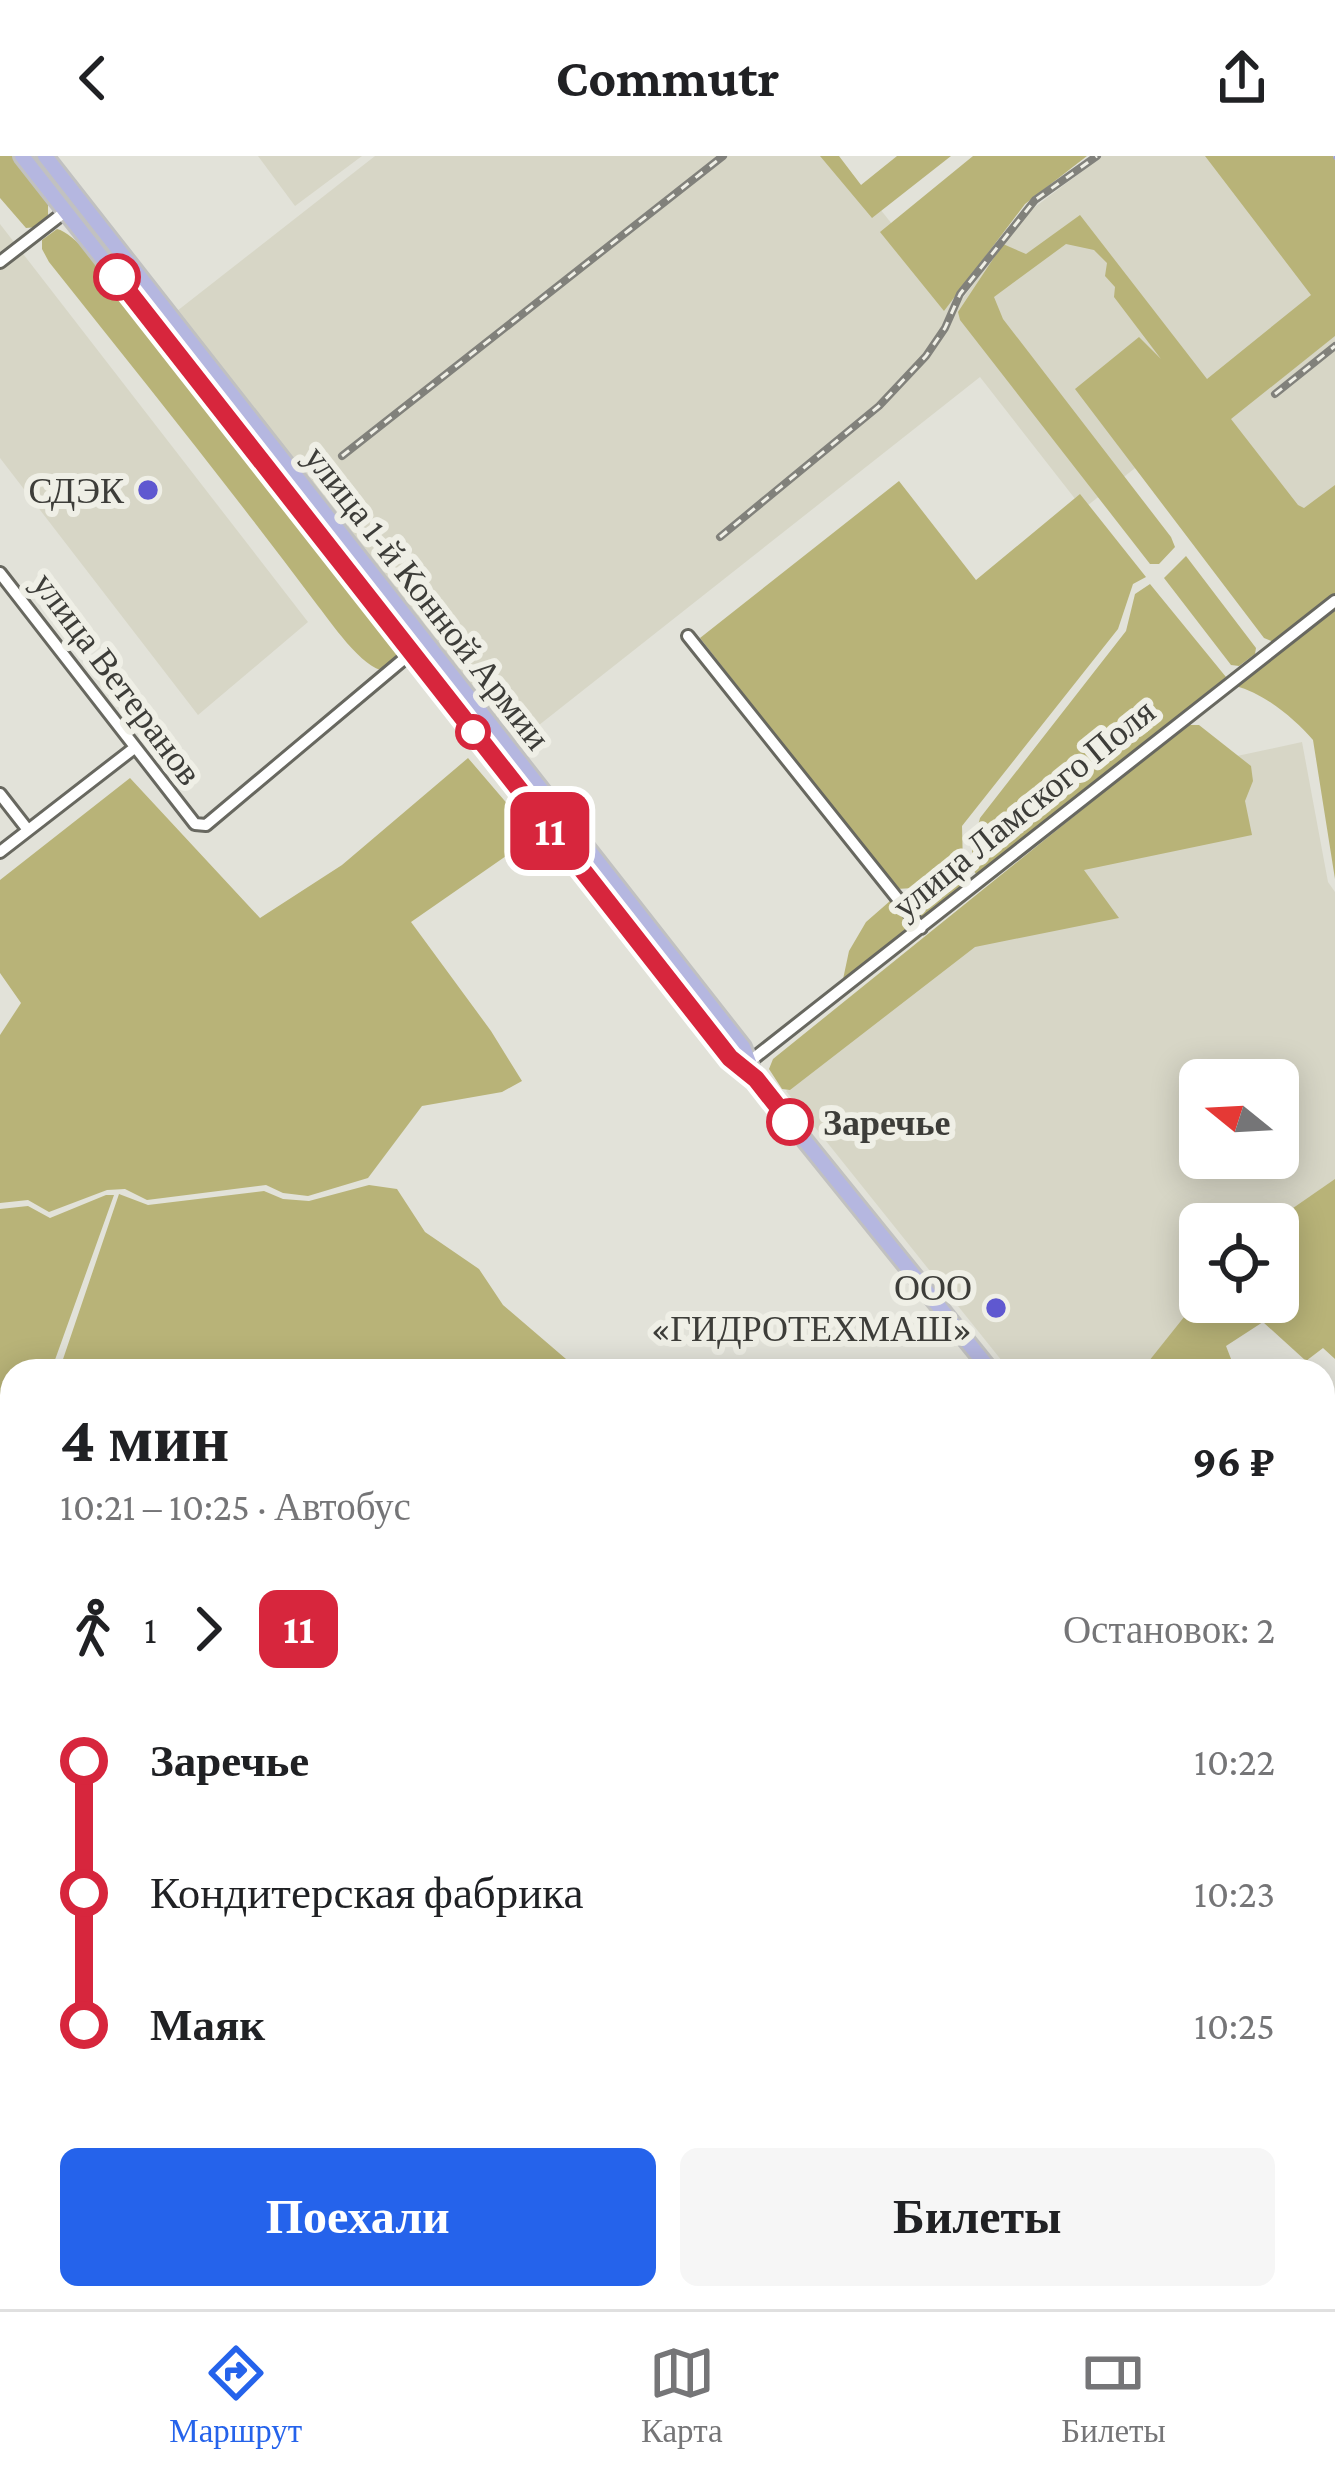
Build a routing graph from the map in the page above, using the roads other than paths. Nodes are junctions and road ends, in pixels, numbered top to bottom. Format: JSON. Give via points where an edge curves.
{"nodes":[{"id":1,"x":22,"y":156,"type":"edge"},
{"id":2,"x":44,"y":156,"type":"edge"},
{"id":3,"x":66,"y":212,"type":"junction"},
{"id":4,"x":0,"y":262,"type":"edge"},
{"id":5,"x":167,"y":312,"type":"junction"},
{"id":6,"x":152,"y":323,"type":"junction"},
{"id":7,"x":0,"y":573,"type":"edge"},
{"id":8,"x":1335,"y":601,"type":"edge"},
{"id":9,"x":688,"y":636,"type":"dead end"},
{"id":10,"x":428,"y":646,"type":"junction"},
{"id":11,"x":412,"y":655,"type":"junction"},
{"id":12,"x":133,"y":749,"type":"junction"},
{"id":13,"x":521,"y":763,"type":"junction"},
{"id":14,"x":506,"y":775,"type":"junction"},
{"id":15,"x":0,"y":794,"type":"edge"},
{"id":16,"x":28,"y":830,"type":"junction"},
{"id":17,"x":0,"y":852,"type":"edge"},
{"id":18,"x":921,"y":928,"type":"junction"},
{"id":19,"x":749,"y":1062,"type":"junction"},
{"id":20,"x":756,"y":1079,"type":"junction"},
{"id":21,"x":981,"y":1359,"type":"edge"}],
"edges":[{"from":1,"to":3,"type":"main road","name":"улица 1-й Конной Армии"},
{"from":2,"to":5,"type":"main road","name":"улица 1-й Конной Армии"},
{"from":3,"to":4,"type":"street"},
{"from":3,"to":6,"type":"main road","name":"улица 1-й Конной Армии"},
{"from":5,"to":6,"type":"main road"},
{"from":5,"to":10,"type":"main road","name":"улица 1-й Конной Армии"},
{"from":6,"to":11,"type":"main road","name":"улица 1-й Конной Армии"},
{"from":7,"to":12,"type":"street","name":"улица Ветеранов"},
{"from":8,"to":18,"type":"street","name":"улица Ламского Поля"},
{"from":9,"to":18,"type":"street"},
{"from":10,"to":11,"type":"main road"},
{"from":10,"to":13,"type":"main road","name":"улица 1-й Конной Армии"},
{"from":11,"to":12,"type":"street","name":"улица Ветеранов","via":[[206,825],[186,817]]},
{"from":11,"to":14,"type":"main road","name":"улица 1-й Конной Армии"},
{"from":12,"to":16,"type":"street"},
{"from":13,"to":14,"type":"main road"},
{"from":13,"to":19,"type":"main road","name":"улица 1-й Конной Армии"},
{"from":14,"to":20,"type":"main road","name":"улица 1-й Конной Армии","via":[[730,1058]]},
{"from":15,"to":16,"type":"street"},
{"from":16,"to":17,"type":"street"},
{"from":18,"to":19,"type":"street","name":"улица Ламского Поля"},
{"from":19,"to":20,"type":"main road","name":"улица 1-й Конной Армии"},
{"from":20,"to":21,"type":"main road","name":"улица 1-й Конной Армии"}]}
